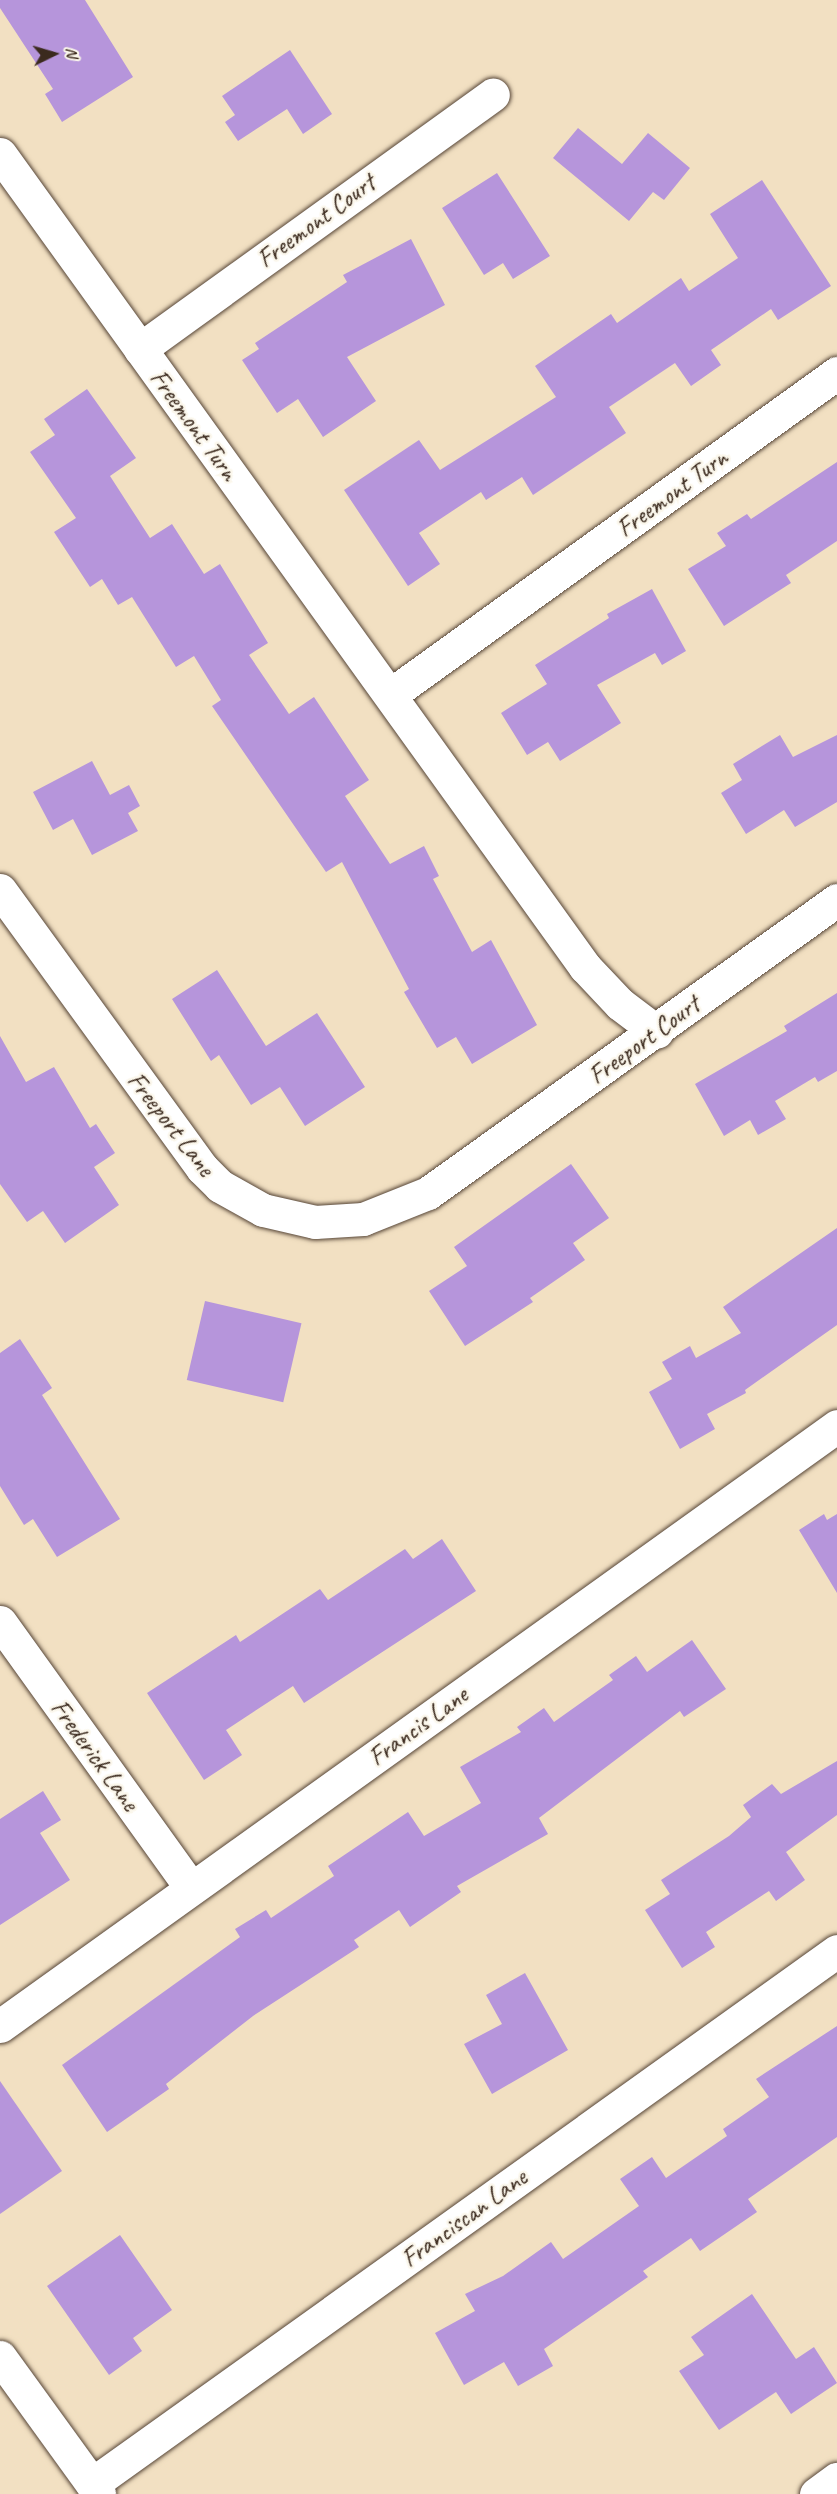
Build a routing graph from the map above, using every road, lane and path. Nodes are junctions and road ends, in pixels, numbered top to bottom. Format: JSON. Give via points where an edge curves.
{"nodes":[{"id":1,"x":493,"y":94,"type":"dead end"},
{"id":2,"x":0,"y":154,"type":"edge"},
{"id":3,"x":140,"y":349,"type":"junction"},
{"id":4,"x":837,"y":373,"type":"edge"},
{"id":5,"x":390,"y":695,"type":"junction"},
{"id":6,"x":0,"y":890,"type":"edge"},
{"id":7,"x":837,"y":900,"type":"edge"},
{"id":8,"x":657,"y":1032,"type":"junction"},
{"id":9,"x":450,"y":1179,"type":"joint"},
{"id":10,"x":837,"y":1426,"type":"edge"},
{"id":11,"x":0,"y":1622,"type":"edge"},
{"id":12,"x":191,"y":1888,"type":"junction"},
{"id":13,"x":837,"y":1951,"type":"edge"},
{"id":14,"x":0,"y":2026,"type":"edge"},
{"id":15,"x":0,"y":2357,"type":"edge"},
{"id":16,"x":837,"y":2479,"type":"edge"},
{"id":17,"x":95,"y":2489,"type":"edge"},
{"id":18,"x":816,"y":2494,"type":"edge"}],
"edges":[{"from":1,"to":3,"type":"street","name":"Freemont Court"},
{"from":2,"to":3,"type":"street","name":"Freemont Turn"},
{"from":3,"to":5,"type":"street","name":"Freemont Turn"},
{"from":4,"to":5,"type":"street","name":"Freemont Turn"},
{"from":5,"to":8,"type":"street","name":"Freemont Turn","via":[[585,967],[620,1004]]},
{"from":6,"to":9,"type":"street","name":"Freeport Lane","via":[[188,1152],[220,1186],[240,1199],[289,1218],[340,1222],[386,1212]]},
{"from":7,"to":8,"type":"street","name":"Freeport Court"},
{"from":8,"to":9,"type":"street","name":"Freeport Court"},
{"from":10,"to":12,"type":"street","name":"Francis Lane"},
{"from":11,"to":12,"type":"street","name":"Frederick Lane"},
{"from":12,"to":14,"type":"street","name":"Francis Lane"},
{"from":13,"to":17,"type":"street","name":"Franciscan Lane"},
{"from":15,"to":17,"type":"street"},
{"from":16,"to":18,"type":"street"}]}
